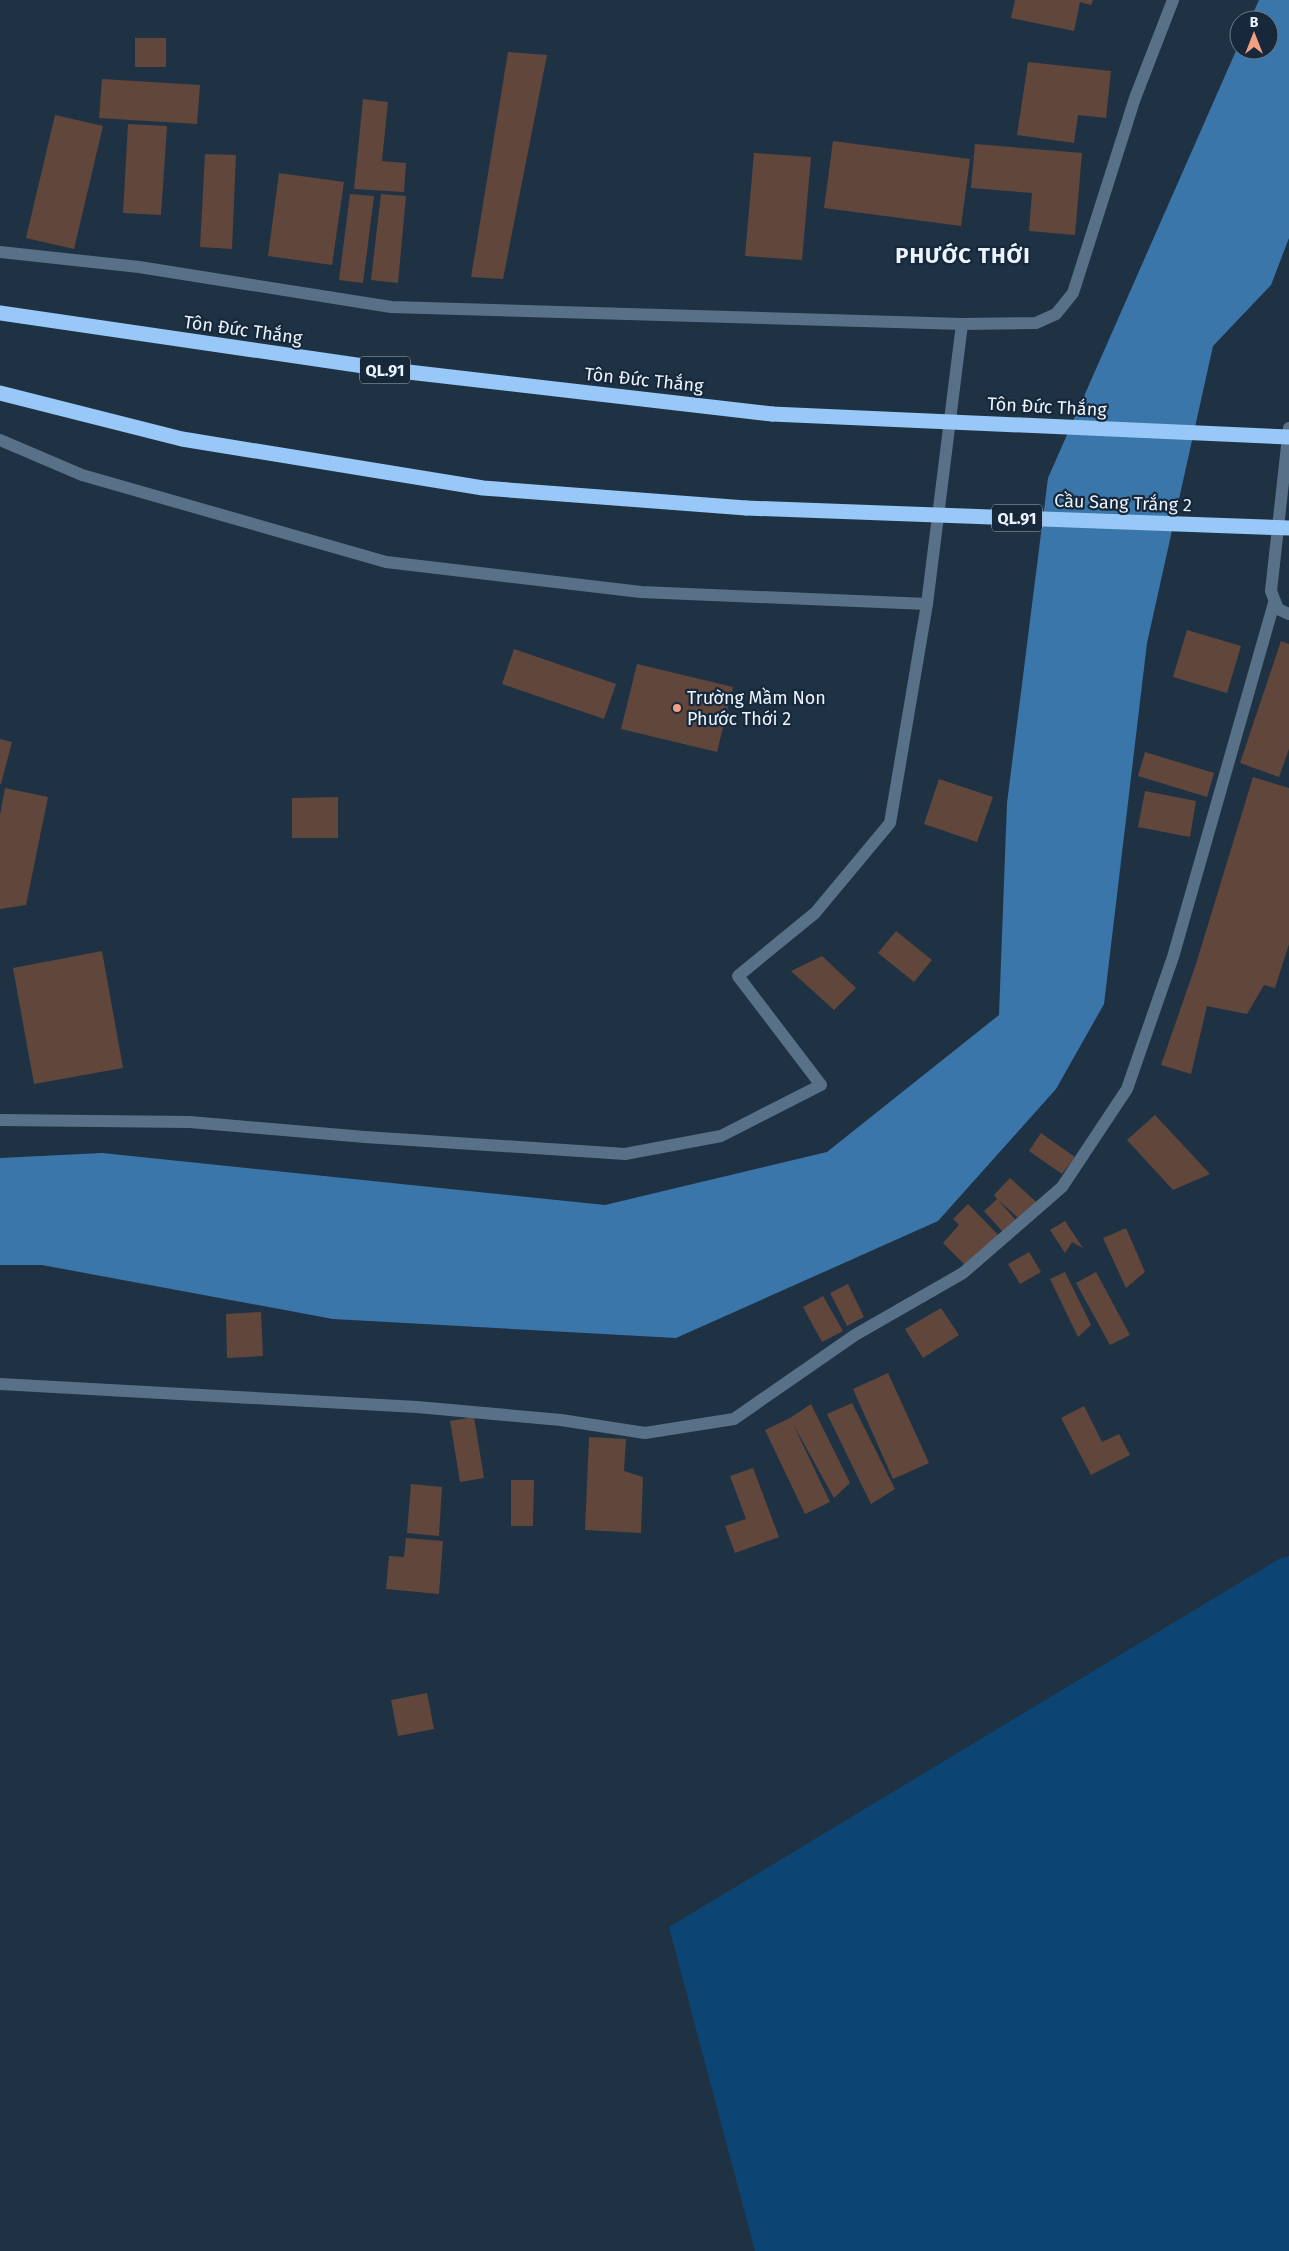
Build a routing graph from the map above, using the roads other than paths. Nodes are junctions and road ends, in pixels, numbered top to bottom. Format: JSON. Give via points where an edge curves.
{"nodes":[{"id":1,"x":1173,"y":0,"type":"edge"},
{"id":2,"x":0,"y":252,"type":"edge"},
{"id":3,"x":0,"y":313,"type":"edge"},
{"id":4,"x":962,"y":324,"type":"junction"},
{"id":5,"x":0,"y":393,"type":"edge"},
{"id":6,"x":1289,"y":428,"type":"edge"},
{"id":7,"x":1289,"y":437,"type":"edge"},
{"id":8,"x":0,"y":440,"type":"edge"},
{"id":9,"x":1289,"y":528,"type":"edge"},
{"id":10,"x":1274,"y":603,"type":"junction"},
{"id":11,"x":927,"y":604,"type":"junction"},
{"id":12,"x":1289,"y":614,"type":"edge"},
{"id":13,"x":0,"y":1120,"type":"edge"},
{"id":14,"x":0,"y":1384,"type":"edge"}],
"edges":[{"from":1,"to":4,"type":"street","via":[[1135,98],[1074,293],[1056,314],[1036,323]]},
{"from":2,"to":4,"type":"street","via":[[139,267],[391,307]]},
{"from":3,"to":7,"type":"highway","name":"Tôn Đức Thắng","number":"QL.91","bridge":true,"via":[[390,370],[772,414]]},
{"from":4,"to":11,"type":"street"},
{"from":5,"to":9,"type":"highway","name":"Cầu Sang Trắng 2","number":"QL.91","bridge":true,"via":[[182,440],[483,488],[746,508]]},
{"from":6,"to":10,"type":"street","via":[[1271,591]]},
{"from":8,"to":11,"type":"street","via":[[82,475],[386,562],[641,592]]},
{"from":10,"to":12,"type":"street"},
{"from":10,"to":14,"type":"street","via":[[1173,956],[1127,1089],[1117,1105],[1062,1187],[963,1273],[855,1335],[734,1419],[645,1433],[561,1420],[417,1407]]},
{"from":11,"to":13,"type":"street","via":[[890,823],[815,913],[738,976],[821,1085],[721,1136],[625,1154],[190,1122]]}]}
